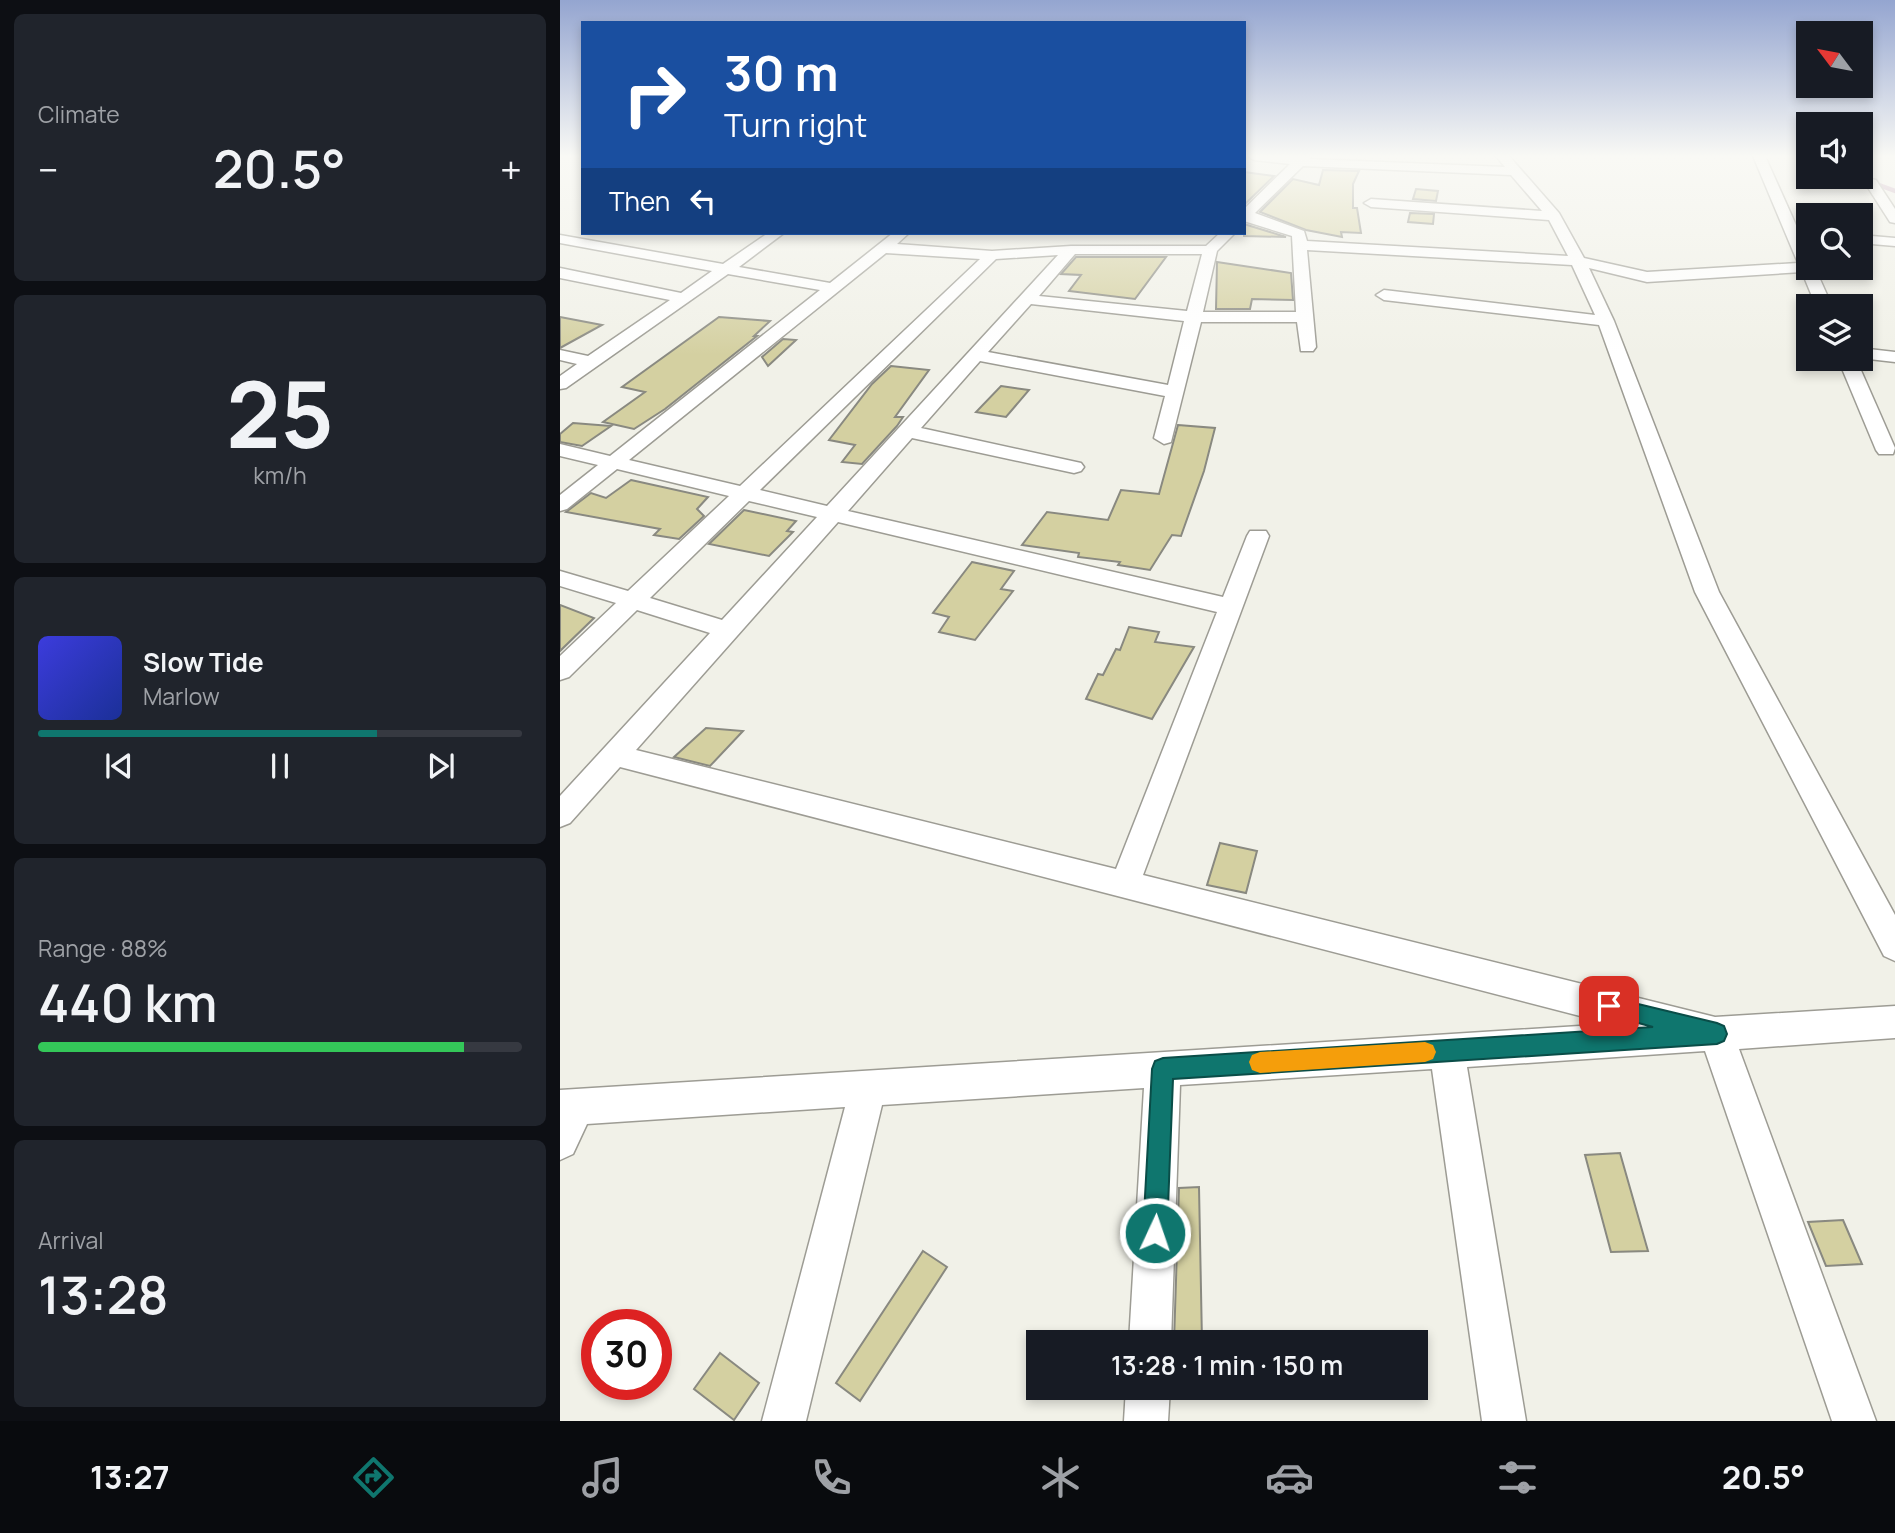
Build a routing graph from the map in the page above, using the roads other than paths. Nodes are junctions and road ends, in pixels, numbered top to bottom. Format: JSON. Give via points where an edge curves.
{"nodes":[{"id":1,"x":1266,"y":222,"type":"edge"},
{"id":2,"x":1557,"y":222,"type":"edge"},
{"id":3,"x":1787,"y":222,"type":"edge"},
{"id":4,"x":1792,"y":233,"type":"junction"},
{"id":5,"x":1796,"y":233,"type":"edge"},
{"id":6,"x":774,"y":235,"type":"edge"},
{"id":7,"x":899,"y":235,"type":"edge"},
{"id":8,"x":1148,"y":235,"type":"dead end"},
{"id":9,"x":1226,"y":235,"type":"edge"},
{"id":10,"x":560,"y":239,"type":"edge"},
{"id":11,"x":1031,"y":240,"type":"dead end"},
{"id":12,"x":1873,"y":240,"type":"edge"},
{"id":13,"x":1796,"y":242,"type":"edge"},
{"id":14,"x":1895,"y":242,"type":"edge"},
{"id":15,"x":1300,"y":245,"type":"junction"},
{"id":16,"x":883,"y":248,"type":"junction"},
{"id":17,"x":1071,"y":250,"type":"junction"},
{"id":18,"x":1210,"y":250,"type":"junction"},
{"id":19,"x":1002,"y":254,"type":"junction"},
{"id":20,"x":1578,"y":261,"type":"junction"},
{"id":21,"x":1796,"y":268,"type":"edge"},
{"id":22,"x":725,"y":269,"type":"junction"},
{"id":23,"x":560,"y":273,"type":"edge"},
{"id":24,"x":833,"y":288,"type":"junction"},
{"id":25,"x":1384,"y":295,"type":"dead end"},
{"id":26,"x":683,"y":298,"type":"junction"},
{"id":27,"x":1026,"y":299,"type":"junction"},
{"id":28,"x":1194,"y":317,"type":"junction"},
{"id":29,"x":1305,"y":317,"type":"junction"},
{"id":30,"x":1606,"y":321,"type":"junction"},
{"id":31,"x":1307,"y":347,"type":"dead end"},
{"id":32,"x":1873,"y":354,"type":"edge"},
{"id":33,"x":560,"y":355,"type":"edge"},
{"id":34,"x":975,"y":355,"type":"junction"},
{"id":35,"x":1895,"y":357,"type":"edge"},
{"id":36,"x":591,"y":362,"type":"junction"},
{"id":37,"x":1852,"y":371,"type":"edge"},
{"id":38,"x":560,"y":384,"type":"edge"},
{"id":39,"x":1175,"y":392,"type":"junction"},
{"id":40,"x":906,"y":431,"type":"junction"},
{"id":41,"x":1164,"y":438,"type":"dead end"},
{"id":42,"x":560,"y":450,"type":"edge"},
{"id":43,"x":1886,"y":450,"type":"dead end"},
{"id":44,"x":612,"y":464,"type":"junction"},
{"id":45,"x":1074,"y":467,"type":"dead end"},
{"id":46,"x":743,"y":494,"type":"junction"},
{"id":47,"x":560,"y":505,"type":"edge"},
{"id":48,"x":830,"y":514,"type":"junction"},
{"id":49,"x":1258,"y":536,"type":"dead end"},
{"id":50,"x":560,"y":578,"type":"edge"},
{"id":51,"x":632,"y":601,"type":"junction"},
{"id":52,"x":1231,"y":607,"type":"junction"},
{"id":53,"x":726,"y":630,"type":"junction"},
{"id":54,"x":560,"y":671,"type":"edge"},
{"id":55,"x":614,"y":755,"type":"junction"},
{"id":56,"x":560,"y":814,"type":"edge"},
{"id":57,"x":1125,"y":884,"type":"junction"},
{"id":58,"x":1895,"y":946,"type":"edge"},
{"id":59,"x":1895,"y":1022,"type":"edge"},
{"id":60,"x":1717,"y":1034,"type":"junction"},
{"id":61,"x":1447,"y":1051,"type":"junction"},
{"id":62,"x":1163,"y":1069,"type":"junction"},
{"id":63,"x":868,"y":1087,"type":"junction"},
{"id":64,"x":568,"y":1107,"type":"edge"},
{"id":65,"x":560,"y":1141,"type":"edge"},
{"id":66,"x":1151,"y":1330,"type":"edge"},
{"id":67,"x":1147,"y":1400,"type":"edge"},
{"id":68,"x":784,"y":1421,"type":"edge"},
{"id":69,"x":1146,"y":1421,"type":"edge"},
{"id":70,"x":1504,"y":1421,"type":"edge"},
{"id":71,"x":1854,"y":1421,"type":"edge"}],
"edges":[{"from":1,"to":15,"type":"street","via":[[1299,234]]},
{"from":2,"to":20,"type":"street"},
{"from":3,"to":4,"type":"street"},
{"from":4,"to":5,"type":"street"},
{"from":4,"to":13,"type":"street"},
{"from":6,"to":22,"type":"street"},
{"from":7,"to":16,"type":"street"},
{"from":8,"to":18,"type":"street"},
{"from":9,"to":18,"type":"street"},
{"from":10,"to":22,"type":"street"},
{"from":11,"to":19,"type":"street"},
{"from":12,"to":14,"type":"street"},
{"from":15,"to":20,"type":"street","via":[[1366,243]]},
{"from":15,"to":29,"type":"street"},
{"from":16,"to":19,"type":"street"},
{"from":16,"to":24,"type":"street"},
{"from":17,"to":18,"type":"street"},
{"from":17,"to":19,"type":"street"},
{"from":17,"to":27,"type":"street"},
{"from":18,"to":28,"type":"street"},
{"from":19,"to":46,"type":"street"},
{"from":20,"to":21,"type":"street","via":[[1647,277]]},
{"from":20,"to":30,"type":"street"},
{"from":22,"to":24,"type":"street"},
{"from":22,"to":26,"type":"street"},
{"from":23,"to":26,"type":"street"},
{"from":24,"to":44,"type":"street"},
{"from":25,"to":30,"type":"street"},
{"from":26,"to":36,"type":"street"},
{"from":27,"to":28,"type":"street"},
{"from":27,"to":34,"type":"street"},
{"from":28,"to":29,"type":"street"},
{"from":28,"to":39,"type":"street"},
{"from":29,"to":31,"type":"street"},
{"from":30,"to":58,"type":"street","via":[[1707,592]]},
{"from":32,"to":35,"type":"street"},
{"from":33,"to":36,"type":"street"},
{"from":34,"to":39,"type":"street"},
{"from":34,"to":40,"type":"street"},
{"from":36,"to":38,"type":"street"},
{"from":37,"to":43,"type":"street"},
{"from":39,"to":41,"type":"street"},
{"from":40,"to":45,"type":"street"},
{"from":40,"to":48,"type":"street"},
{"from":42,"to":44,"type":"street"},
{"from":44,"to":46,"type":"street"},
{"from":44,"to":47,"type":"street"},
{"from":46,"to":48,"type":"street"},
{"from":46,"to":51,"type":"street"},
{"from":48,"to":52,"type":"street"},
{"from":48,"to":53,"type":"street"},
{"from":49,"to":52,"type":"street"},
{"from":50,"to":51,"type":"street"},
{"from":51,"to":53,"type":"street"},
{"from":51,"to":54,"type":"street"},
{"from":52,"to":57,"type":"street"},
{"from":53,"to":55,"type":"street"},
{"from":55,"to":56,"type":"street"},
{"from":55,"to":57,"type":"street"},
{"from":57,"to":60,"type":"street"},
{"from":59,"to":60,"type":"street"},
{"from":60,"to":61,"type":"street"},
{"from":60,"to":71,"type":"street"},
{"from":61,"to":62,"type":"street"},
{"from":61,"to":70,"type":"street"},
{"from":62,"to":63,"type":"street"},
{"from":62,"to":66,"type":"street"},
{"from":63,"to":64,"type":"street"},
{"from":63,"to":68,"type":"street"},
{"from":64,"to":65,"type":"street"},
{"from":67,"to":69,"type":"street"}]}
